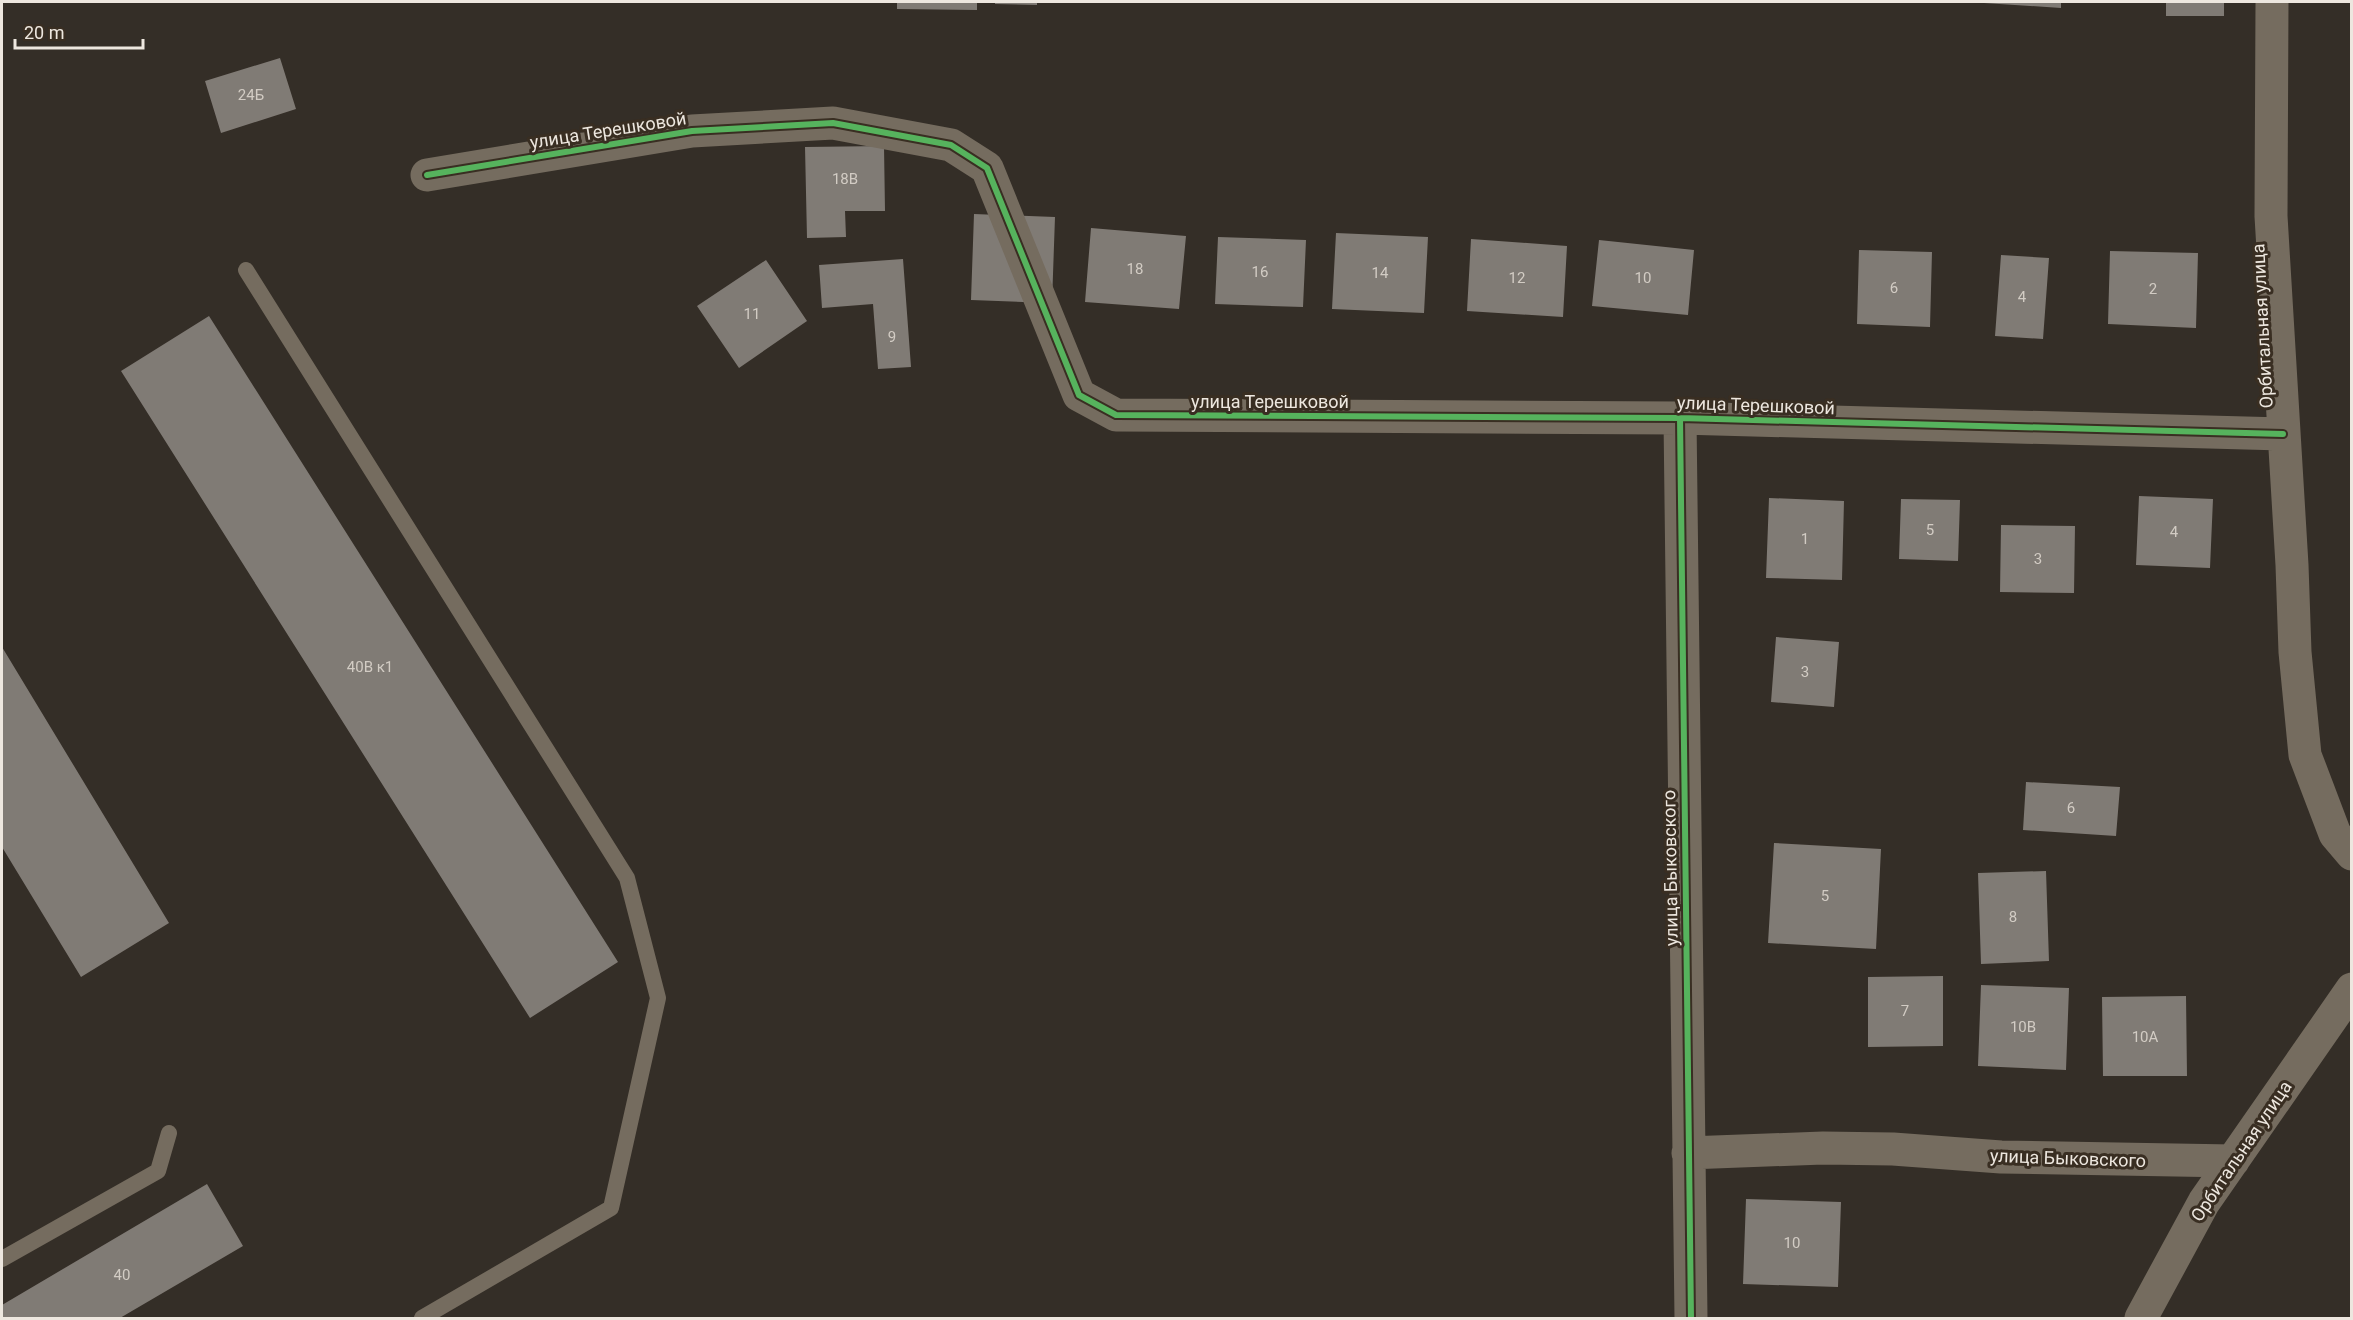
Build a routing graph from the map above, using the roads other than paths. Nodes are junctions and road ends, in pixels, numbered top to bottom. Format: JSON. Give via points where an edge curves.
{"nodes":[{"id":1,"x":2272,"y":2,"type":"edge"},
{"id":2,"x":427,"y":175,"type":"dead end"},
{"id":3,"x":246,"y":270,"type":"dead end"},
{"id":4,"x":1680,"y":418,"type":"junction"},
{"id":5,"x":2283,"y":434,"type":"junction"},
{"id":6,"x":2352,"y":854,"type":"edge"},
{"id":7,"x":2352,"y":990,"type":"edge"},
{"id":8,"x":169,"y":1133,"type":"dead end"},
{"id":9,"x":1688,"y":1152,"type":"junction"},
{"id":10,"x":2233,"y":1161,"type":"junction"},
{"id":11,"x":2,"y":1259,"type":"edge"},
{"id":12,"x":422,"y":1318,"type":"edge"},
{"id":13,"x":1691,"y":1318,"type":"edge"},
{"id":14,"x":2141,"y":1318,"type":"edge"}],
"edges":[{"from":1,"to":5,"type":"street","name":"Орбитальная улица","via":[[2271,216]]},
{"from":2,"to":4,"type":"street","name":"улица Терешковой","via":[[692,131],[833,123],[951,145],[987,168],[1079,395],[1116,415]]},
{"from":3,"to":12,"type":"lane","via":[[627,878],[658,998],[611,1208]]},
{"from":4,"to":5,"type":"street","name":"улица Терешковой"},
{"from":4,"to":9,"type":"street","name":"улица Быковского"},
{"from":5,"to":6,"type":"street","name":"Орбитальная улица","via":[[2305,754],[2336,834]]},
{"from":7,"to":10,"type":"street","name":"Орбитальная улица"},
{"from":8,"to":11,"type":"lane","via":[[158,1171]]},
{"from":9,"to":10,"type":"street","name":"улица Быковского","via":[[1834,1148],[2001,1157]]},
{"from":9,"to":13,"type":"street","name":"улица Быковского"},
{"from":10,"to":14,"type":"street","name":"Орбитальная улица","via":[[2204,1202]]}]}
